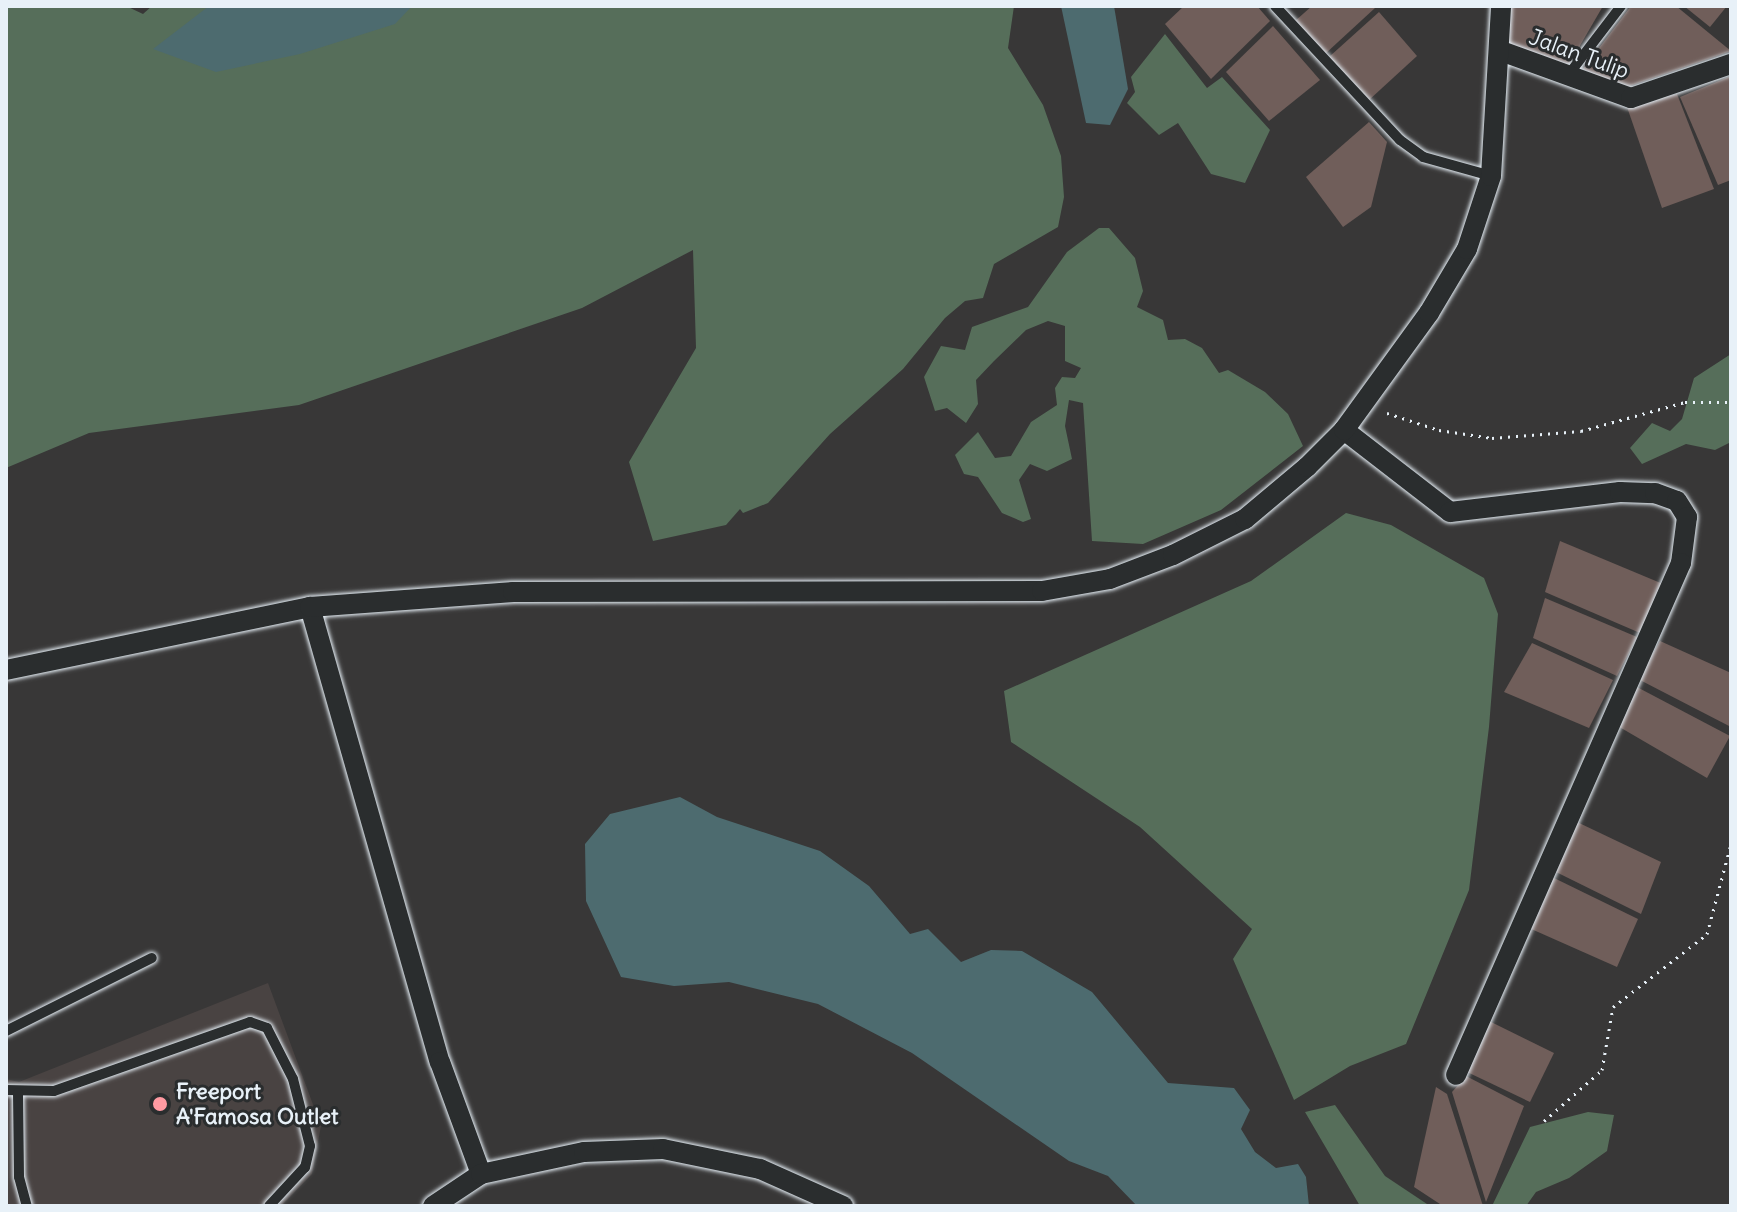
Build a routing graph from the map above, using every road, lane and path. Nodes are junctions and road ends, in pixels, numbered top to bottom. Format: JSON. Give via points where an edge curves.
{"nodes":[{"id":1,"x":1275,"y":6,"type":"edge"},
{"id":2,"x":1501,"y":6,"type":"edge"},
{"id":3,"x":1621,"y":6,"type":"edge"},
{"id":4,"x":1501,"y":51,"type":"junction"},
{"id":5,"x":1731,"y":64,"type":"edge"},
{"id":6,"x":1569,"y":74,"type":"junction"},
{"id":7,"x":1491,"y":176,"type":"junction"},
{"id":8,"x":1731,"y":402,"type":"edge"},
{"id":9,"x":1387,"y":413,"type":"dead end"},
{"id":10,"x":1344,"y":430,"type":"junction"},
{"id":11,"x":310,"y":607,"type":"junction"},
{"id":12,"x":6,"y":670,"type":"edge"},
{"id":13,"x":1731,"y":844,"type":"edge"},
{"id":14,"x":152,"y":958,"type":"dead end"},
{"id":15,"x":6,"y":1031,"type":"edge"},
{"id":16,"x":1456,"y":1075,"type":"dead end"},
{"id":17,"x":6,"y":1090,"type":"edge"},
{"id":18,"x":18,"y":1093,"type":"junction"},
{"id":19,"x":1544,"y":1121,"type":"dead end"},
{"id":20,"x":481,"y":1174,"type":"junction"},
{"id":21,"x":27,"y":1206,"type":"edge"},
{"id":22,"x":269,"y":1206,"type":"edge"},
{"id":23,"x":433,"y":1206,"type":"edge"},
{"id":24,"x":843,"y":1206,"type":"edge"}],
"edges":[{"from":1,"to":7,"type":"lane","via":[[1400,140],[1423,157]]},
{"from":2,"to":4,"type":"street"},
{"from":3,"to":6,"type":"lane"},
{"from":4,"to":6,"type":"street","name":"Jalan Tulip"},
{"from":4,"to":7,"type":"street"},
{"from":5,"to":6,"type":"street","name":"Jalan Tulip","via":[[1631,98]]},
{"from":7,"to":10,"type":"street","via":[[1467,249],[1429,313]]},
{"from":8,"to":9,"type":"path","via":[[1685,402],[1581,431],[1504,437],[1439,430]]},
{"from":10,"to":11,"type":"street","via":[[1245,519],[1110,579],[1042,591],[513,592]]},
{"from":10,"to":16,"type":"street","via":[[1450,512],[1620,492],[1655,493],[1677,501],[1687,517],[1681,563]]},
{"from":11,"to":12,"type":"street"},
{"from":11,"to":20,"type":"street","via":[[440,1062]]},
{"from":13,"to":19,"type":"path","via":[[1707,934],[1613,1007],[1602,1070]]},
{"from":14,"to":15,"type":"lane"},
{"from":17,"to":18,"type":"lane"},
{"from":18,"to":21,"type":"lane","via":[[19,1177]]},
{"from":18,"to":22,"type":"lane","via":[[90,1081],[250,1022],[267,1028],[293,1079],[310,1146],[305,1167]]},
{"from":20,"to":23,"type":"street"},
{"from":20,"to":24,"type":"street","via":[[584,1152],[663,1149],[760,1169]]}]}
